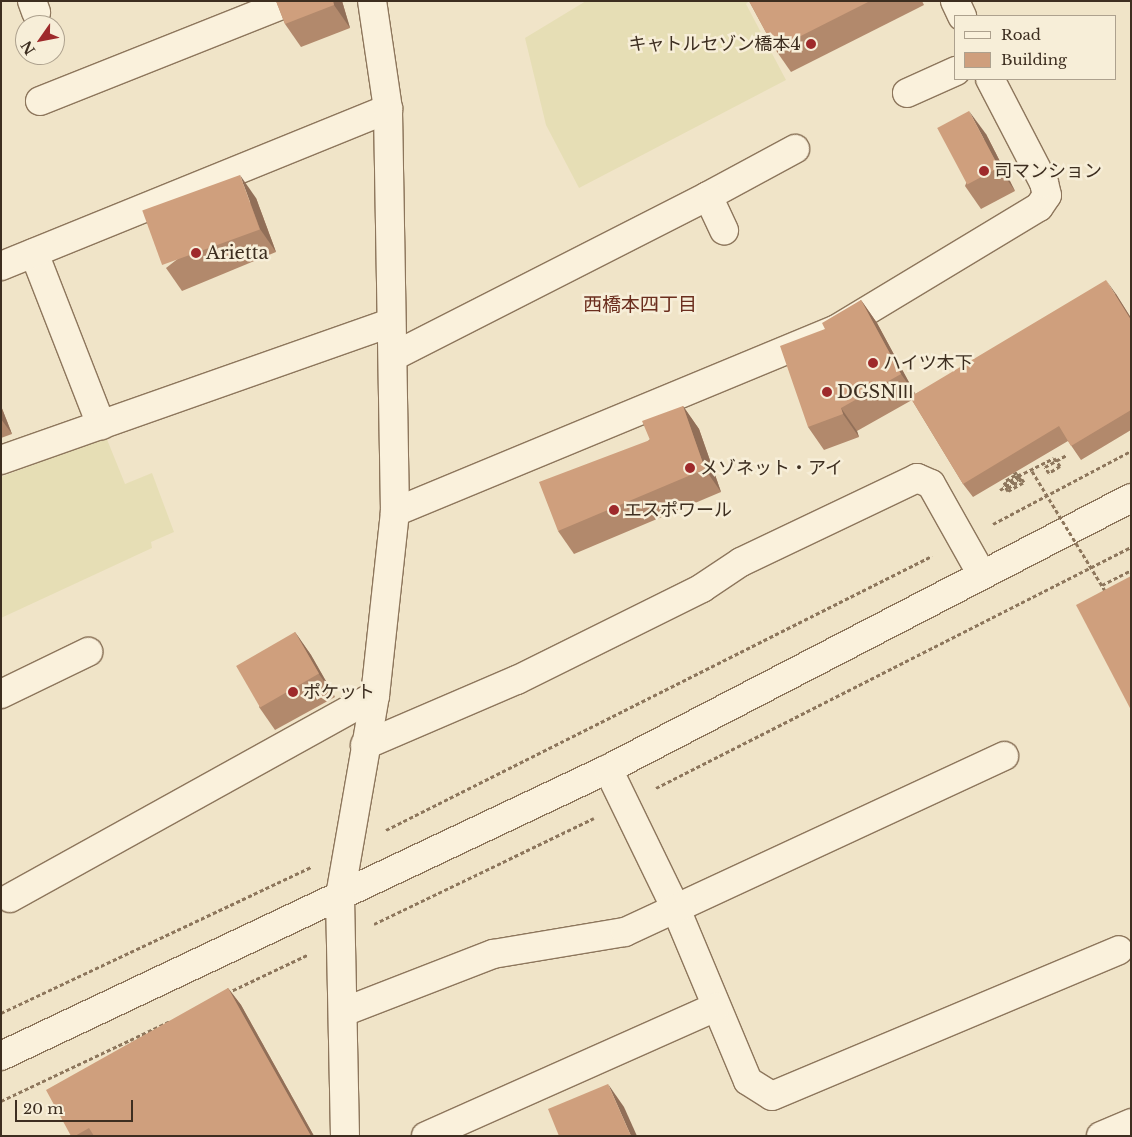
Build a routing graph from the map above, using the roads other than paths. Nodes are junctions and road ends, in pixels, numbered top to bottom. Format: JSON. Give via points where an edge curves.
{"nodes":[{"id":1,"x":291,"y":1,"type":"edge"},
{"id":2,"x":955,"y":1,"type":"edge"},
{"id":3,"x":376,"y":3,"type":"edge"},
{"id":4,"x":962,"y":15,"type":"edge"},
{"id":5,"x":954,"y":72,"type":"edge"},
{"id":6,"x":991,"y":80,"type":"edge"},
{"id":7,"x":907,"y":93,"type":"dead end"},
{"id":8,"x":40,"y":101,"type":"dead end"},
{"id":9,"x":388,"y":109,"type":"junction"},
{"id":10,"x":795,"y":149,"type":"dead end"},
{"id":11,"x":708,"y":196,"type":"junction"},
{"id":12,"x":724,"y":231,"type":"dead end"},
{"id":13,"x":34,"y":253,"type":"junction"},
{"id":14,"x":1,"y":266,"type":"edge"},
{"id":15,"x":391,"y":323,"type":"junction"},
{"id":16,"x":394,"y":356,"type":"junction"},
{"id":17,"x":101,"y":425,"type":"junction"},
{"id":18,"x":1,"y":460,"type":"edge"},
{"id":19,"x":1131,"y":498,"type":"edge"},
{"id":20,"x":395,"y":512,"type":"junction"},
{"id":21,"x":982,"y":575,"type":"junction"},
{"id":22,"x":88,"y":652,"type":"dead end"},
{"id":23,"x":1,"y":694,"type":"edge"},
{"id":24,"x":376,"y":696,"type":"junction"},
{"id":25,"x":365,"y":745,"type":"junction"},
{"id":26,"x":1004,"y":756,"type":"dead end"},
{"id":27,"x":608,"y":769,"type":"junction"},
{"id":28,"x":340,"y":896,"type":"junction"},
{"id":29,"x":10,"y":898,"type":"dead end"},
{"id":30,"x":676,"y":909,"type":"junction"},
{"id":31,"x":1119,"y":950,"type":"dead end"},
{"id":32,"x":716,"y":1007,"type":"junction"},
{"id":33,"x":346,"y":1011,"type":"junction"},
{"id":34,"x":1,"y":1056,"type":"edge"},
{"id":35,"x":1131,"y":1123,"type":"edge"},
{"id":36,"x":345,"y":1136,"type":"edge"},
{"id":37,"x":426,"y":1136,"type":"edge"},
{"id":38,"x":1101,"y":1136,"type":"edge"}],
"edges":[{"from":1,"to":8,"type":"street"},
{"from":2,"to":4,"type":"street"},
{"from":3,"to":9,"type":"street"},
{"from":5,"to":7,"type":"street"},
{"from":6,"to":20,"type":"street","via":[[1044,184],[1047,195],[1039,207],[835,330]]},
{"from":9,"to":13,"type":"street"},
{"from":9,"to":15,"type":"street"},
{"from":10,"to":11,"type":"street"},
{"from":11,"to":12,"type":"street"},
{"from":11,"to":16,"type":"street"},
{"from":13,"to":14,"type":"street"},
{"from":13,"to":17,"type":"street"},
{"from":15,"to":16,"type":"street"},
{"from":15,"to":17,"type":"street"},
{"from":16,"to":20,"type":"street"},
{"from":17,"to":18,"type":"street"},
{"from":19,"to":21,"type":"street"},
{"from":20,"to":24,"type":"street"},
{"from":21,"to":25,"type":"street","via":[[931,484],[910,480],[526,676]]},
{"from":21,"to":27,"type":"street"},
{"from":22,"to":23,"type":"street"},
{"from":24,"to":25,"type":"street"},
{"from":24,"to":29,"type":"street"},
{"from":25,"to":28,"type":"street"},
{"from":26,"to":30,"type":"street"},
{"from":27,"to":28,"type":"street"},
{"from":27,"to":30,"type":"street"},
{"from":28,"to":33,"type":"street"},
{"from":28,"to":34,"type":"street"},
{"from":30,"to":32,"type":"street"},
{"from":30,"to":33,"type":"street","via":[[626,932],[493,954]]},
{"from":31,"to":32,"type":"street","via":[[772,1096],[748,1081]]},
{"from":32,"to":37,"type":"street"},
{"from":33,"to":36,"type":"street"},
{"from":35,"to":38,"type":"street"}]}
